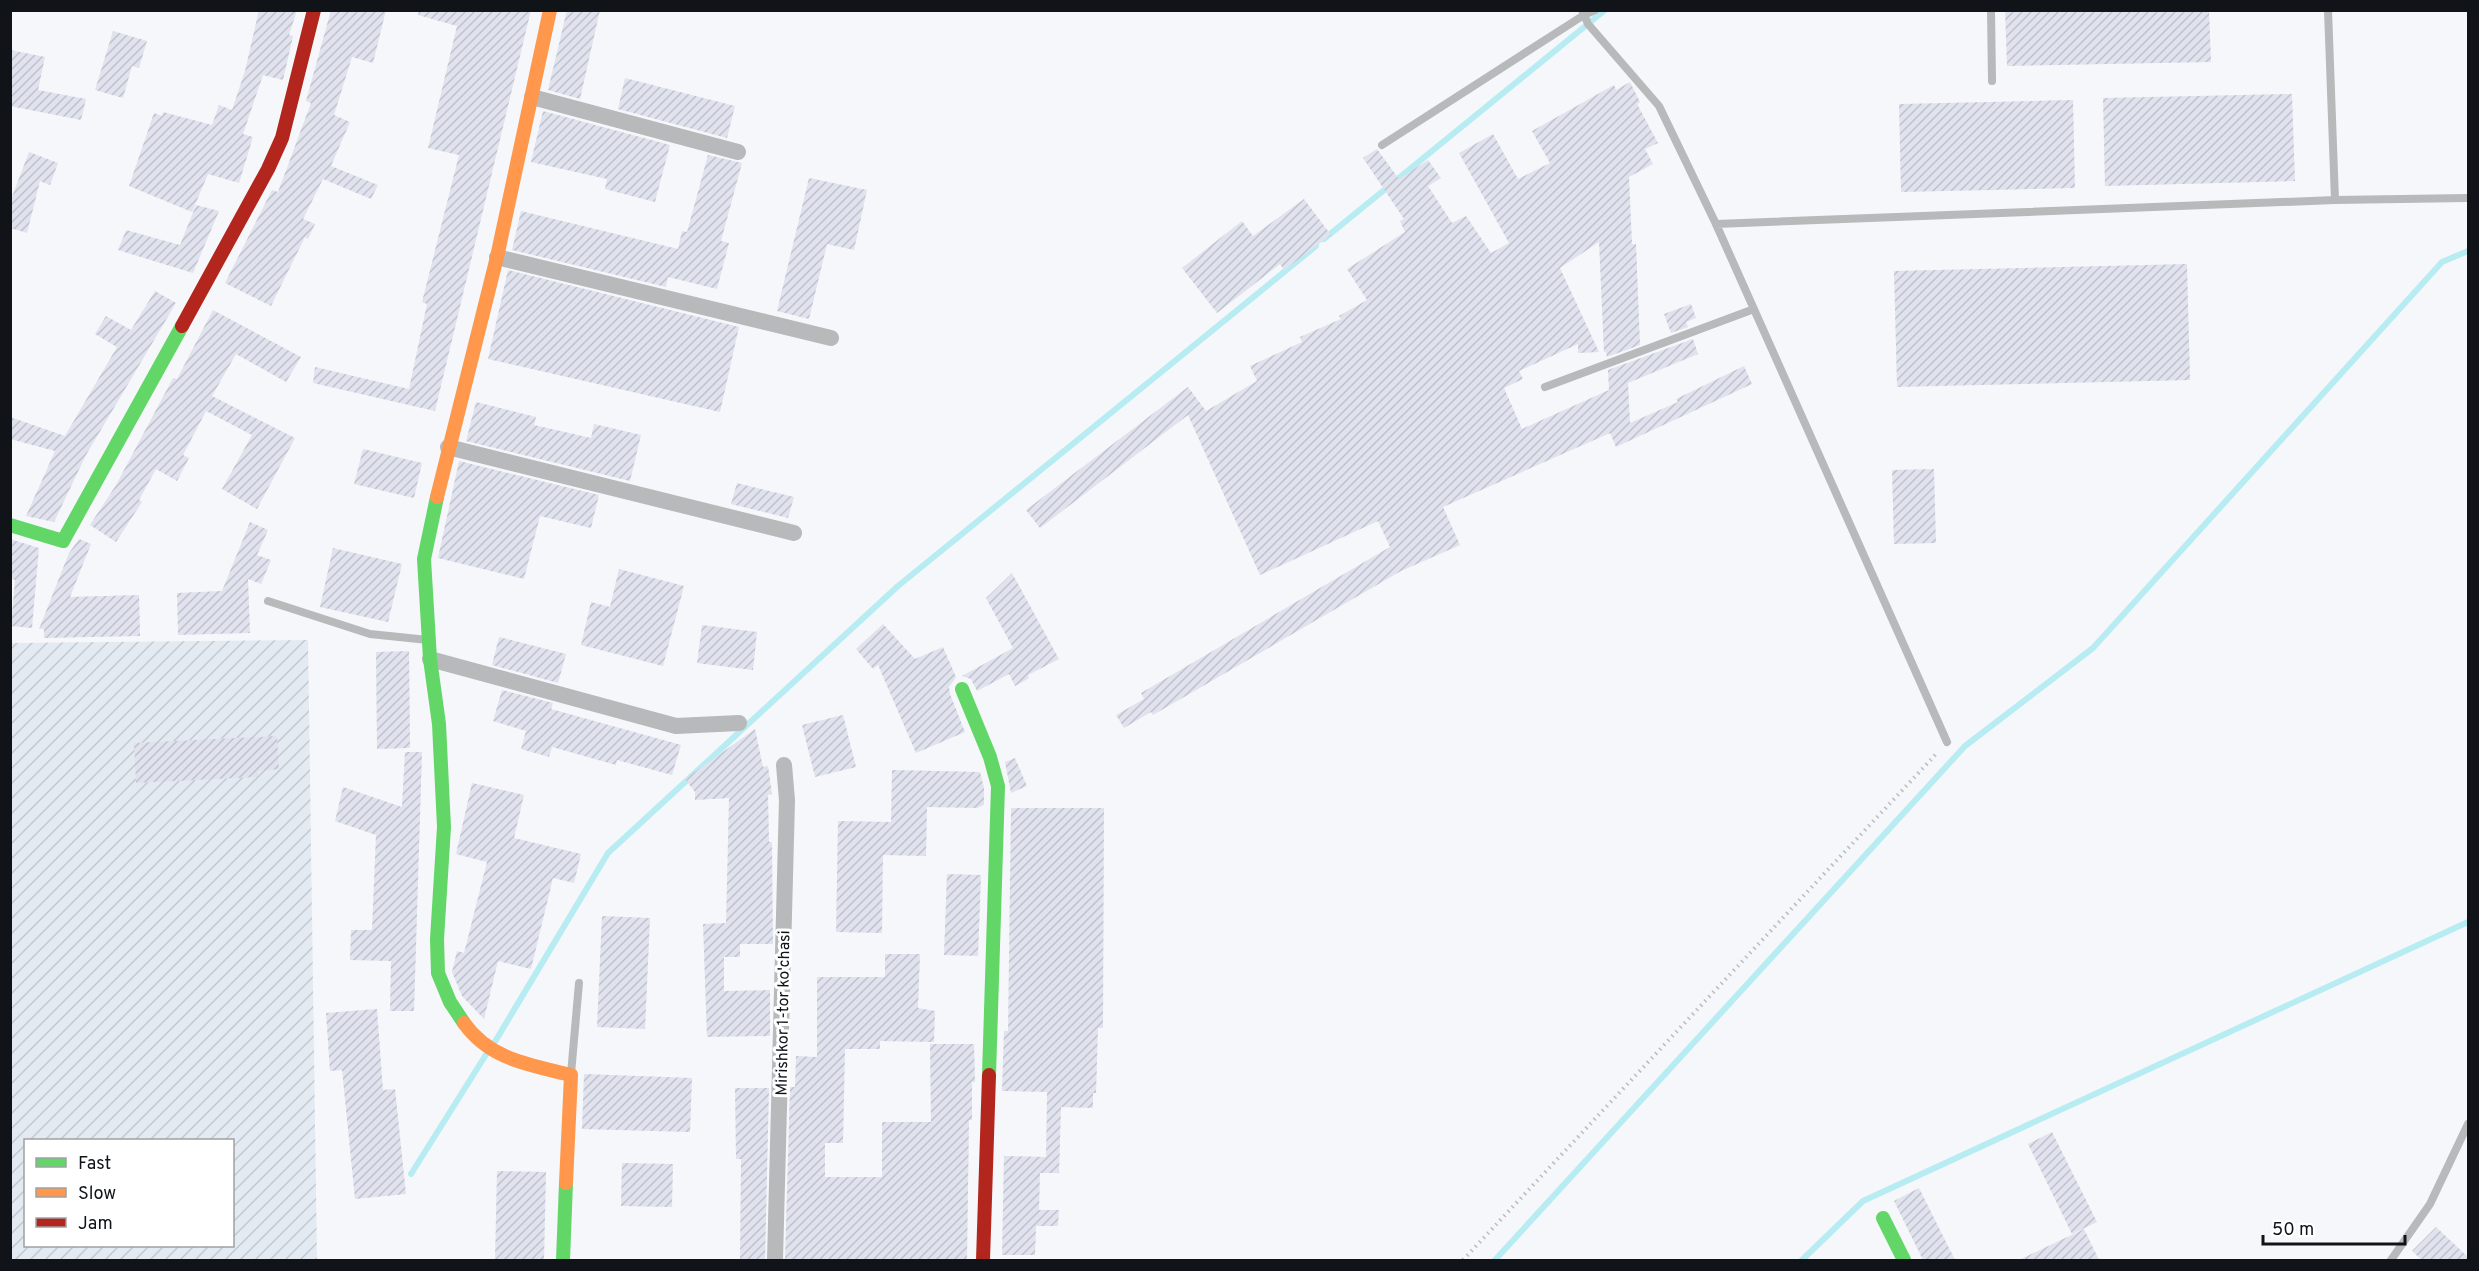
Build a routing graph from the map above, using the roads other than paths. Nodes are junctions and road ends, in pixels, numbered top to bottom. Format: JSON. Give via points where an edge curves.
{"nodes":[{"id":1,"x":314,"y":10,"type":"edge"},
{"id":2,"x":550,"y":10,"type":"edge"},
{"id":3,"x":1595,"y":10,"type":"edge"},
{"id":4,"x":1991,"y":10,"type":"edge"},
{"id":5,"x":2328,"y":10,"type":"edge"},
{"id":6,"x":1583,"y":13,"type":"edge"},
{"id":7,"x":1992,"y":81,"type":"dead end"},
{"id":8,"x":532,"y":97,"type":"junction"},
{"id":9,"x":1382,"y":145,"type":"dead end"},
{"id":10,"x":738,"y":152,"type":"dead end"},
{"id":11,"x":2469,"y":198,"type":"edge"},
{"id":12,"x":2335,"y":200,"type":"junction"},
{"id":13,"x":1716,"y":224,"type":"junction"},
{"id":14,"x":497,"y":257,"type":"junction"},
{"id":15,"x":1754,"y":309,"type":"junction"},
{"id":16,"x":831,"y":338,"type":"dead end"},
{"id":17,"x":1545,"y":387,"type":"dead end"},
{"id":18,"x":448,"y":447,"type":"junction"},
{"id":19,"x":10,"y":525,"type":"edge"},
{"id":20,"x":794,"y":533,"type":"dead end"},
{"id":21,"x":268,"y":601,"type":"dead end"},
{"id":22,"x":428,"y":640,"type":"junction"},
{"id":23,"x":430,"y":659,"type":"junction"},
{"id":24,"x":962,"y":689,"type":"dead end"},
{"id":25,"x":739,"y":723,"type":"dead end"},
{"id":26,"x":1947,"y":742,"type":"road end"},
{"id":27,"x":784,"y":765,"type":"dead end"},
{"id":28,"x":579,"y":982,"type":"dead end"},
{"id":29,"x":571,"y":1075,"type":"junction"},
{"id":30,"x":2469,"y":1124,"type":"edge"},
{"id":31,"x":1883,"y":1218,"type":"dead end"},
{"id":32,"x":563,"y":1260,"type":"edge"},
{"id":33,"x":776,"y":1260,"type":"edge"},
{"id":34,"x":983,"y":1260,"type":"edge"},
{"id":35,"x":1904,"y":1260,"type":"edge"},
{"id":36,"x":2391,"y":1260,"type":"edge"}],
"edges":[{"from":1,"to":19,"type":"street","via":[[282,138],[268,169],[63,541]]},
{"from":2,"to":8,"type":"street"},
{"from":3,"to":6,"type":"lane"},
{"from":4,"to":7,"type":"lane"},
{"from":5,"to":12,"type":"lane"},
{"from":6,"to":9,"type":"lane"},
{"from":6,"to":13,"type":"lane","via":[[1588,24],[1659,106]]},
{"from":8,"to":10,"type":"street"},
{"from":8,"to":14,"type":"street"},
{"from":11,"to":12,"type":"lane"},
{"from":12,"to":13,"type":"lane"},
{"from":13,"to":15,"type":"lane"},
{"from":14,"to":16,"type":"street"},
{"from":14,"to":18,"type":"street"},
{"from":15,"to":17,"type":"lane"},
{"from":15,"to":26,"type":"lane"},
{"from":18,"to":20,"type":"street"},
{"from":18,"to":22,"type":"street","via":[[424,559]]},
{"from":21,"to":22,"type":"lane","via":[[370,634]]},
{"from":22,"to":23,"type":"street"},
{"from":23,"to":25,"type":"street","via":[[676,726]]},
{"from":23,"to":29,"type":"street","via":[[440,724],[444,827],[436,939],[438,973],[450,1002],[489,1050],[504,1058]]},
{"from":24,"to":34,"type":"street","via":[[998,786]]},
{"from":27,"to":33,"type":"street","name":"Mirishkor 1-tor ko'chasi","via":[[787,800]]},
{"from":28,"to":29,"type":"lane"},
{"from":29,"to":32,"type":"street"},
{"from":30,"to":36,"type":"lane","via":[[2430,1204]]},
{"from":31,"to":35,"type":"street"}]}
